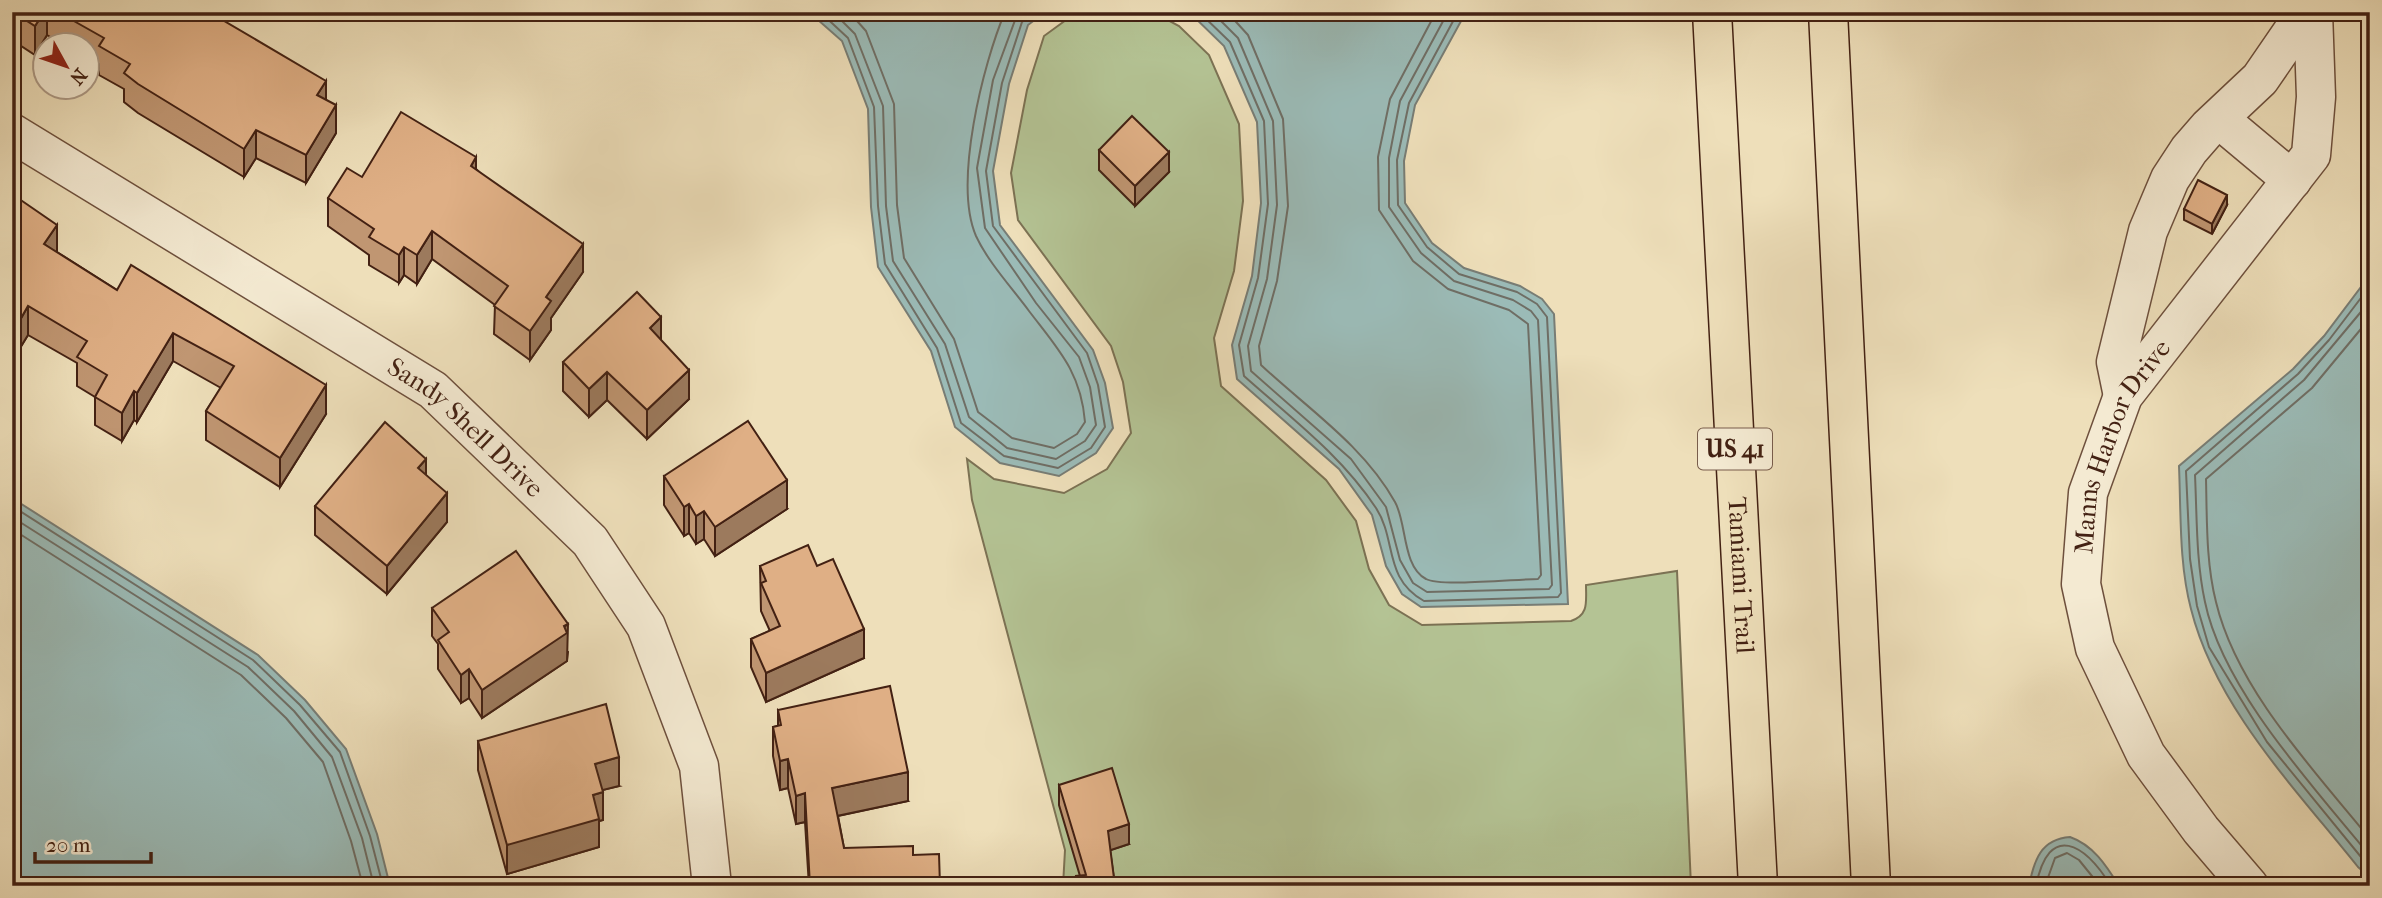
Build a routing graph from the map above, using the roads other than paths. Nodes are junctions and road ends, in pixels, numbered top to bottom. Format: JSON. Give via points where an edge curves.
{"nodes":[{"id":1,"x":1712,"y":12,"type":"edge"},
{"id":2,"x":1828,"y":12,"type":"edge"},
{"id":3,"x":2306,"y":12,"type":"edge"},
{"id":4,"x":2313,"y":12,"type":"edge"},
{"id":5,"x":2219,"y":118,"type":"junction"},
{"id":6,"x":12,"y":133,"type":"edge"},
{"id":7,"x":2292,"y":180,"type":"junction"},
{"id":8,"x":2123,"y":396,"type":"junction"},
{"id":9,"x":712,"y":886,"type":"edge"},
{"id":10,"x":1758,"y":886,"type":"edge"},
{"id":11,"x":1871,"y":886,"type":"edge"},
{"id":12,"x":2249,"y":886,"type":"edge"}],
"edges":[{"from":1,"to":10,"type":"main road","name":"Tamiami Trail","number":"US 41"},
{"from":2,"to":11,"type":"main road"},
{"from":3,"to":5,"type":"street","via":[[2260,79]]},
{"from":4,"to":7,"type":"street","name":"Manns Harbor Drive","via":[[2316,97],[2311,155]]},
{"from":5,"to":7,"type":"street"},
{"from":5,"to":8,"type":"street","via":[[2170,179],[2148,231],[2116,362]]},
{"from":6,"to":9,"type":"street","name":"Sandy Shell Drive","via":[[433,390],[590,541],[646,626],[699,766]]},
{"from":7,"to":8,"type":"street","name":"Manns Harbor Drive"},
{"from":8,"to":12,"type":"street","name":"Manns Harbor Drive","via":[[2088,493],[2081,584],[2095,648],[2146,755]]}]}
